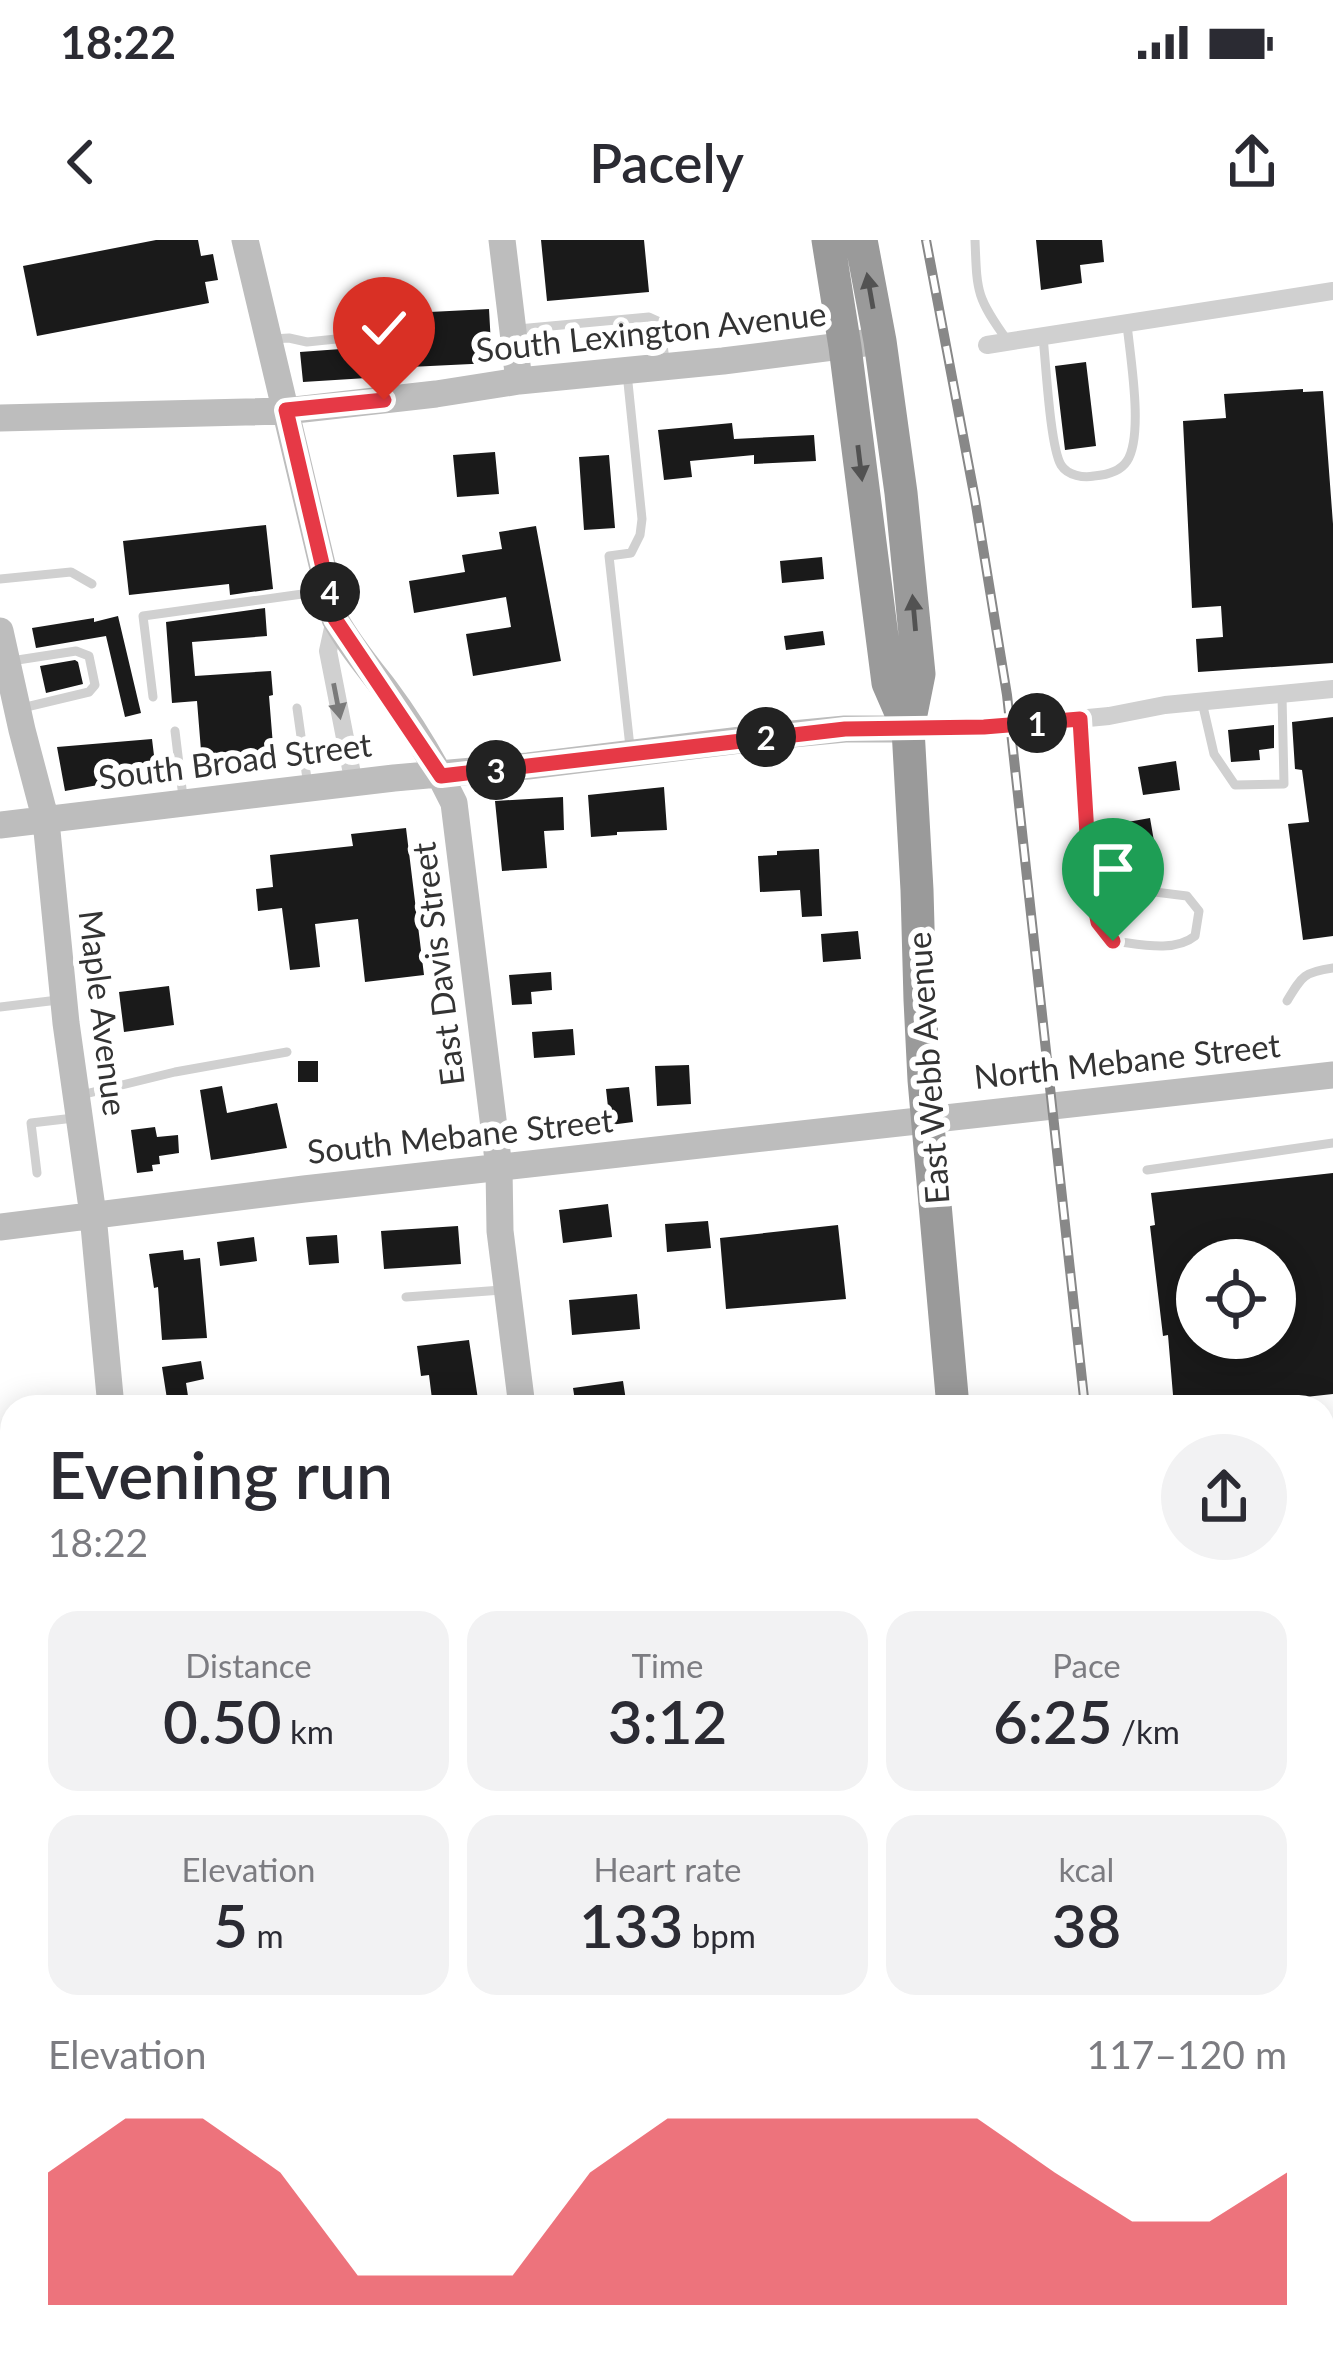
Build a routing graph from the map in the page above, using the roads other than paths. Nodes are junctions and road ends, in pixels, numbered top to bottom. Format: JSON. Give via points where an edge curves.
{"nodes":[{"id":1,"x":245,"y":240,"type":"edge"},
{"id":2,"x":502,"y":240,"type":"edge"},
{"id":3,"x":828,"y":240,"type":"edge"},
{"id":4,"x":861,"y":240,"type":"edge"},
{"id":5,"x":975,"y":240,"type":"edge"},
{"id":6,"x":1333,"y":291,"type":"edge"},
{"id":7,"x":1127,"y":324,"type":"junction"},
{"id":8,"x":513,"y":330,"type":"junction"},
{"id":9,"x":1043,"y":338,"type":"junction"},
{"id":10,"x":269,"y":340,"type":"junction"},
{"id":11,"x":880,"y":341,"type":"junction"},
{"id":12,"x":1009,"y":343,"type":"junction"},
{"id":13,"x":987,"y":345,"type":"dead end"},
{"id":14,"x":845,"y":347,"type":"junction"},
{"id":15,"x":665,"y":366,"type":"junction"},
{"id":16,"x":626,"y":370,"type":"junction"},
{"id":17,"x":519,"y":381,"type":"junction"},
{"id":18,"x":384,"y":400,"type":"junction"},
{"id":19,"x":286,"y":410,"type":"junction"},
{"id":20,"x":0,"y":418,"type":"edge"},
{"id":21,"x":0,"y":579,"type":"edge"},
{"id":22,"x":92,"y":584,"type":"dead end"},
{"id":23,"x":329,"y":590,"type":"junction"},
{"id":24,"x":335,"y":619,"type":"junction"},
{"id":25,"x":0,"y":632,"type":"edge"},
{"id":26,"x":3,"y":662,"type":"edge"},
{"id":27,"x":1333,"y":689,"type":"edge"},
{"id":28,"x":1282,"y":693,"type":"junction"},
{"id":29,"x":152,"y":697,"type":"dead end"},
{"id":30,"x":1202,"y":702,"type":"junction"},
{"id":31,"x":297,"y":708,"type":"dead end"},
{"id":32,"x":17,"y":710,"type":"junction"},
{"id":33,"x":1080,"y":719,"type":"junction"},
{"id":34,"x":908,"y":729,"type":"junction"},
{"id":35,"x":175,"y":730,"type":"dead end"},
{"id":36,"x":631,"y":752,"type":"junction"},
{"id":37,"x":441,"y":776,"type":"junction"},
{"id":38,"x":355,"y":784,"type":"junction"},
{"id":39,"x":308,"y":789,"type":"junction"},
{"id":40,"x":184,"y":803,"type":"junction"},
{"id":41,"x":46,"y":821,"type":"junction"},
{"id":42,"x":0,"y":826,"type":"edge"},
{"id":43,"x":1090,"y":884,"type":"junction"},
{"id":44,"x":1333,"y":968,"type":"edge"},
{"id":45,"x":63,"y":1000,"type":"junction"},
{"id":46,"x":1287,"y":1000,"type":"dead end"},
{"id":47,"x":0,"y":1007,"type":"edge"},
{"id":48,"x":287,"y":1052,"type":"dead end"},
{"id":49,"x":1333,"y":1076,"type":"edge"},
{"id":50,"x":78,"y":1107,"type":"junction"},
{"id":51,"x":928,"y":1118,"type":"junction"},
{"id":52,"x":1333,"y":1143,"type":"edge"},
{"id":53,"x":499,"y":1168,"type":"junction"},
{"id":54,"x":1147,"y":1170,"type":"dead end"},
{"id":55,"x":37,"y":1173,"type":"dead end"},
{"id":56,"x":93,"y":1215,"type":"junction"},
{"id":57,"x":0,"y":1227,"type":"edge"},
{"id":58,"x":507,"y":1289,"type":"junction"},
{"id":59,"x":406,"y":1297,"type":"dead end"},
{"id":60,"x":110,"y":1395,"type":"edge"},
{"id":61,"x":520,"y":1395,"type":"edge"},
{"id":62,"x":952,"y":1395,"type":"edge"}],
"edges":[{"from":1,"to":10,"type":"street","name":"East Davis Street"},
{"from":2,"to":8,"type":"street"},
{"from":3,"to":14,"type":"highway","name":"East Webb Avenue"},
{"from":11,"to":4,"type":"highway","name":"East Webb Avenue","one_way":true},
{"from":5,"to":12,"type":"lane","via":[[977,292]]},
{"from":6,"to":7,"type":"street"},
{"from":7,"to":9,"type":"street"},
{"from":7,"to":9,"type":"lane","via":[[1133,445],[1117,472],[1089,478],[1060,464]]},
{"from":8,"to":15,"type":"lane","via":[[649,317],[660,322]]},
{"from":8,"to":17,"type":"street"},
{"from":9,"to":12,"type":"street"},
{"from":10,"to":18,"type":"lane","via":[[375,335]]},
{"from":10,"to":19,"type":"street","name":"East Davis Street"},
{"from":11,"to":14,"type":"street","name":"South Lexington Avenue"},
{"from":34,"to":11,"type":"highway","name":"East Webb Avenue","one_way":true,"via":[[919,674]]},
{"from":12,"to":13,"type":"street"},
{"from":14,"to":15,"type":"street","name":"South Lexington Avenue"},
{"from":14,"to":34,"type":"highway","name":"East Webb Avenue","one_way":true,"via":[[888,682]]},
{"from":15,"to":16,"type":"street","name":"South Lexington Avenue"},
{"from":16,"to":17,"type":"street","name":"South Lexington Avenue"},
{"from":16,"to":36,"type":"lane","via":[[642,519],[632,553],[609,556]]},
{"from":17,"to":18,"type":"street","name":"South Lexington Avenue"},
{"from":18,"to":19,"type":"street","name":"South Lexington Avenue"},
{"from":19,"to":20,"type":"street","name":"South Lexington Avenue"},
{"from":19,"to":23,"type":"street","name":"East Davis Street"},
{"from":21,"to":22,"type":"lane","via":[[71,572]]},
{"from":23,"to":24,"type":"street","name":"East Davis Street"},
{"from":23,"to":29,"type":"lane","via":[[143,616]]},
{"from":24,"to":37,"type":"street","name":"East Davis Street"},
{"from":24,"to":38,"type":"street","name":"East Davis Street","one_way":true,"via":[[328,651]]},
{"from":25,"to":26,"type":"street","name":"Maple Avenue"},
{"from":26,"to":32,"type":"street","name":"Maple Avenue"},
{"from":26,"to":32,"type":"lane","via":[[89,656],[89,692]]},
{"from":27,"to":28,"type":"street"},
{"from":28,"to":30,"type":"street"},
{"from":28,"to":30,"type":"lane","via":[[1284,784],[1235,785],[1214,754]]},
{"from":30,"to":33,"type":"street"},
{"from":31,"to":39,"type":"lane"},
{"from":32,"to":41,"type":"street","name":"Maple Avenue"},
{"from":33,"to":34,"type":"street"},
{"from":33,"to":43,"type":"lane"},
{"from":34,"to":36,"type":"street","name":"South Broad Street"},
{"from":34,"to":51,"type":"highway","name":"East Webb Avenue"},
{"from":35,"to":40,"type":"lane"},
{"from":36,"to":37,"type":"street","name":"South Broad Street"},
{"from":37,"to":38,"type":"street","name":"South Broad Street"},
{"from":37,"to":53,"type":"street","name":"East Davis Street","via":[[457,817]]},
{"from":38,"to":39,"type":"street","name":"South Broad Street"},
{"from":39,"to":40,"type":"street","name":"South Broad Street"},
{"from":40,"to":41,"type":"street","name":"South Broad Street"},
{"from":41,"to":42,"type":"street","name":"South Broad Street"},
{"from":41,"to":45,"type":"street","name":"Maple Avenue"},
{"from":43,"to":43,"type":"lane","via":[[1098,922],[1113,941],[1185,944],[1195,936],[1199,911],[1187,896]]},
{"from":44,"to":46,"type":"lane","via":[[1310,971]]},
{"from":45,"to":47,"type":"lane"},
{"from":45,"to":50,"type":"street","name":"Maple Avenue"},
{"from":48,"to":50,"type":"lane","via":[[175,1072]]},
{"from":49,"to":51,"type":"street","name":"North Mebane Street"},
{"from":50,"to":55,"type":"lane","via":[[31,1123]]},
{"from":50,"to":56,"type":"street","name":"Maple Avenue"},
{"from":51,"to":53,"type":"street","name":"South Mebane Street"},
{"from":51,"to":62,"type":"highway","name":"East Webb Avenue"},
{"from":52,"to":54,"type":"lane"},
{"from":53,"to":56,"type":"street","name":"South Mebane Street"},
{"from":53,"to":58,"type":"street","name":"East Davis Street"},
{"from":56,"to":57,"type":"street","name":"South Mebane Street"},
{"from":56,"to":60,"type":"street","name":"Maple Avenue"},
{"from":58,"to":59,"type":"lane"},
{"from":58,"to":61,"type":"street","name":"East Davis Street"}]}
